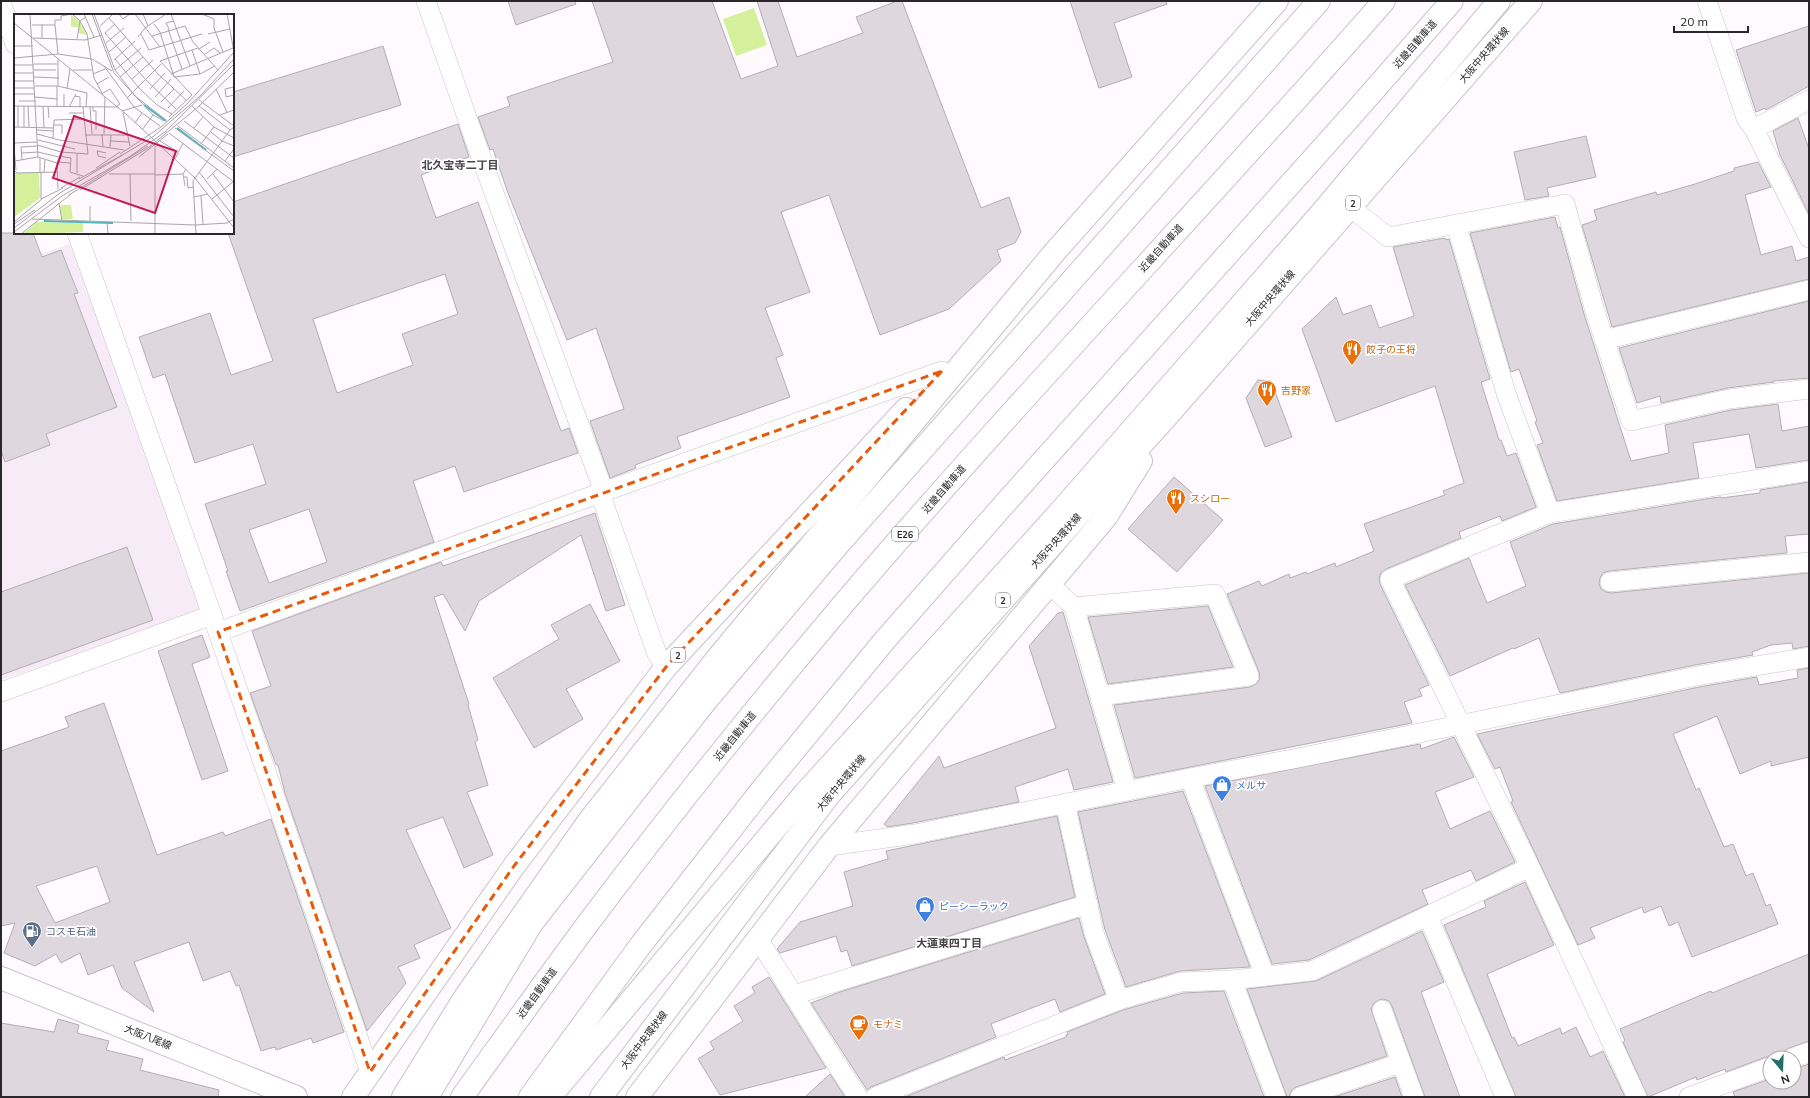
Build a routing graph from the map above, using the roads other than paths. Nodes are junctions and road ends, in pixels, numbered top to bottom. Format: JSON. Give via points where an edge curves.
{"nodes":[{"id":1,"x":426,"y":1,"type":"edge"},
{"id":2,"x":1277,"y":1,"type":"edge"},
{"id":3,"x":1319,"y":1,"type":"edge"},
{"id":4,"x":1384,"y":1,"type":"edge"},
{"id":5,"x":1452,"y":1,"type":"edge"},
{"id":6,"x":1499,"y":1,"type":"edge"},
{"id":7,"x":1531,"y":1,"type":"edge"},
{"id":8,"x":1707,"y":1,"type":"edge"},
{"id":9,"x":1,"y":2,"type":"edge"},
{"id":10,"x":14,"y":41,"type":"edge"},
{"id":11,"x":1808,"y":105,"type":"edge"},
{"id":12,"x":1754,"y":129,"type":"junction"},
{"id":13,"x":1350,"y":207,"type":"junction"},
{"id":14,"x":1456,"y":224,"type":"junction"},
{"id":15,"x":77,"y":234,"type":"edge"},
{"id":16,"x":1809,"y":238,"type":"edge"},
{"id":17,"x":1053,"y":254,"type":"junction"},
{"id":18,"x":1809,"y":290,"type":"edge"},
{"id":19,"x":1604,"y":340,"type":"junction"},
{"id":20,"x":942,"y":371,"type":"junction"},
{"id":21,"x":1809,"y":389,"type":"edge"},
{"id":22,"x":1176,"y":406,"type":"junction"},
{"id":23,"x":1809,"y":471,"type":"edge"},
{"id":24,"x":602,"y":492,"type":"junction"},
{"id":25,"x":1550,"y":513,"type":"junction"},
{"id":26,"x":1809,"y":562,"type":"edge"},
{"id":27,"x":1610,"y":582,"type":"dead end"},
{"id":28,"x":1050,"y":584,"type":"junction"},
{"id":29,"x":1074,"y":607,"type":"junction"},
{"id":30,"x":215,"y":624,"type":"junction"},
{"id":31,"x":1809,"y":657,"type":"edge"},
{"id":32,"x":666,"y":667,"type":"junction"},
{"id":33,"x":1,"y":692,"type":"edge"},
{"id":34,"x":1100,"y":696,"type":"junction"},
{"id":35,"x":1460,"y":724,"type":"junction"},
{"id":36,"x":1190,"y":778,"type":"junction"},
{"id":37,"x":1127,"y":791,"type":"junction"},
{"id":38,"x":1065,"y":803,"type":"junction"},
{"id":39,"x":829,"y":846,"type":"junction"},
{"id":40,"x":1530,"y":867,"type":"junction"},
{"id":41,"x":1088,"y":904,"type":"junction"},
{"id":42,"x":1428,"y":916,"type":"junction"},
{"id":43,"x":758,"y":939,"type":"junction"},
{"id":44,"x":1265,"y":976,"type":"junction"},
{"id":45,"x":1,"y":978,"type":"edge"},
{"id":46,"x":1232,"y":980,"type":"junction"},
{"id":47,"x":794,"y":995,"type":"junction"},
{"id":48,"x":1119,"y":1000,"type":"junction"},
{"id":49,"x":1382,"y":1010,"type":"dead end"},
{"id":50,"x":1402,"y":1063,"type":"junction"},
{"id":51,"x":1762,"y":1070,"type":"edge"},
{"id":52,"x":370,"y":1072,"type":"junction"},
{"id":53,"x":296,"y":1097,"type":"edge"},
{"id":54,"x":353,"y":1097,"type":"edge"},
{"id":55,"x":403,"y":1097,"type":"edge"},
{"id":56,"x":427,"y":1097,"type":"edge"},
{"id":57,"x":462,"y":1097,"type":"edge"},
{"id":58,"x":530,"y":1097,"type":"edge"},
{"id":59,"x":550,"y":1097,"type":"edge"},
{"id":60,"x":601,"y":1097,"type":"edge"},
{"id":61,"x":637,"y":1097,"type":"edge"},
{"id":62,"x":858,"y":1097,"type":"edge"},
{"id":63,"x":875,"y":1097,"type":"edge"},
{"id":64,"x":1276,"y":1097,"type":"edge"},
{"id":65,"x":1300,"y":1097,"type":"edge"},
{"id":66,"x":1414,"y":1097,"type":"edge"},
{"id":67,"x":1505,"y":1097,"type":"edge"},
{"id":68,"x":1637,"y":1097,"type":"edge"},
{"id":69,"x":1689,"y":1097,"type":"edge"}],
"edges":[{"from":1,"to":24,"type":"street"},
{"from":2,"to":17,"type":"main road","number":"2"},
{"from":3,"to":56,"type":"main road","via":[[838,545],[705,702],[532,923]]},
{"from":4,"to":57,"type":"main road","name":"近畿自動車道","number":"E26","via":[[966,464],[845,602],[714,762],[589,921]]},
{"from":5,"to":58,"type":"main road","name":"近畿自動車道","via":[[885,640],[764,787],[654,927]]},
{"from":6,"to":59,"type":"main road","via":[[1323,211],[1058,514],[805,793]]},
{"from":7,"to":13,"type":"main road","name":"大阪中央環状線","number":"2"},
{"from":8,"to":12,"type":"street","via":[[1746,118]]},
{"from":9,"to":10,"type":"street"},
{"from":11,"to":12,"type":"street"},
{"from":12,"to":16,"type":"street"},
{"from":13,"to":14,"type":"street","via":[[1388,236]]},
{"from":13,"to":22,"type":"main road","name":"大阪中央環状線","number":"2"},
{"from":14,"to":19,"type":"street","via":[[1565,204]]},
{"from":14,"to":25,"type":"street","via":[[1506,393]]},
{"from":15,"to":30,"type":"street"},
{"from":17,"to":20,"type":"main road","number":"2"},
{"from":17,"to":55,"type":"main road","number":"2","via":[[719,656],[588,822],[465,997]]},
{"from":18,"to":19,"type":"street"},
{"from":19,"to":21,"type":"street","via":[[1631,421],[1729,399]]},
{"from":20,"to":24,"type":"street"},
{"from":20,"to":32,"type":"main road","number":"2"},
{"from":22,"to":28,"type":"main road","via":[[1106,517]]},
{"from":22,"to":60,"type":"main road","name":"大阪中央環状線","number":"2","via":[[829,795]]},
{"from":23,"to":25,"type":"street"},
{"from":24,"to":30,"type":"street"},
{"from":24,"to":32,"type":"street","via":[[658,654]]},
{"from":25,"to":35,"type":"street","via":[[1390,579]]},
{"from":26,"to":27,"type":"street"},
{"from":28,"to":29,"type":"street"},
{"from":28,"to":39,"type":"main road"},
{"from":29,"to":34,"type":"street"},
{"from":29,"to":34,"type":"street","via":[[1214,594],[1249,676]]},
{"from":30,"to":33,"type":"street"},
{"from":30,"to":52,"type":"street"},
{"from":31,"to":35,"type":"street","via":[[1697,676]]},
{"from":32,"to":52,"type":"main road","number":"2","via":[[514,866]]},
{"from":34,"to":37,"type":"street"},
{"from":35,"to":36,"type":"street"},
{"from":35,"to":40,"type":"street"},
{"from":36,"to":37,"type":"street"},
{"from":36,"to":44,"type":"street"},
{"from":37,"to":38,"type":"street"},
{"from":38,"to":39,"type":"street","via":[[915,834]]},
{"from":38,"to":41,"type":"street"},
{"from":39,"to":43,"type":"main road"},
{"from":40,"to":42,"type":"street"},
{"from":40,"to":68,"type":"street"},
{"from":41,"to":47,"type":"street"},
{"from":41,"to":48,"type":"street","via":[[1094,933]]},
{"from":42,"to":44,"type":"street","via":[[1312,971]]},
{"from":42,"to":67,"type":"street"},
{"from":43,"to":47,"type":"street"},
{"from":43,"to":61,"type":"main road"},
{"from":44,"to":46,"type":"street"},
{"from":45,"to":53,"type":"main road","name":"大阪八尾線"},
{"from":46,"to":48,"type":"street","via":[[1181,982]]},
{"from":46,"to":64,"type":"street"},
{"from":47,"to":62,"type":"street"},
{"from":48,"to":63,"type":"street"},
{"from":49,"to":50,"type":"street"},
{"from":50,"to":65,"type":"street"},
{"from":50,"to":66,"type":"street"},
{"from":51,"to":69,"type":"street"},
{"from":52,"to":54,"type":"main road","number":"2"}]}
